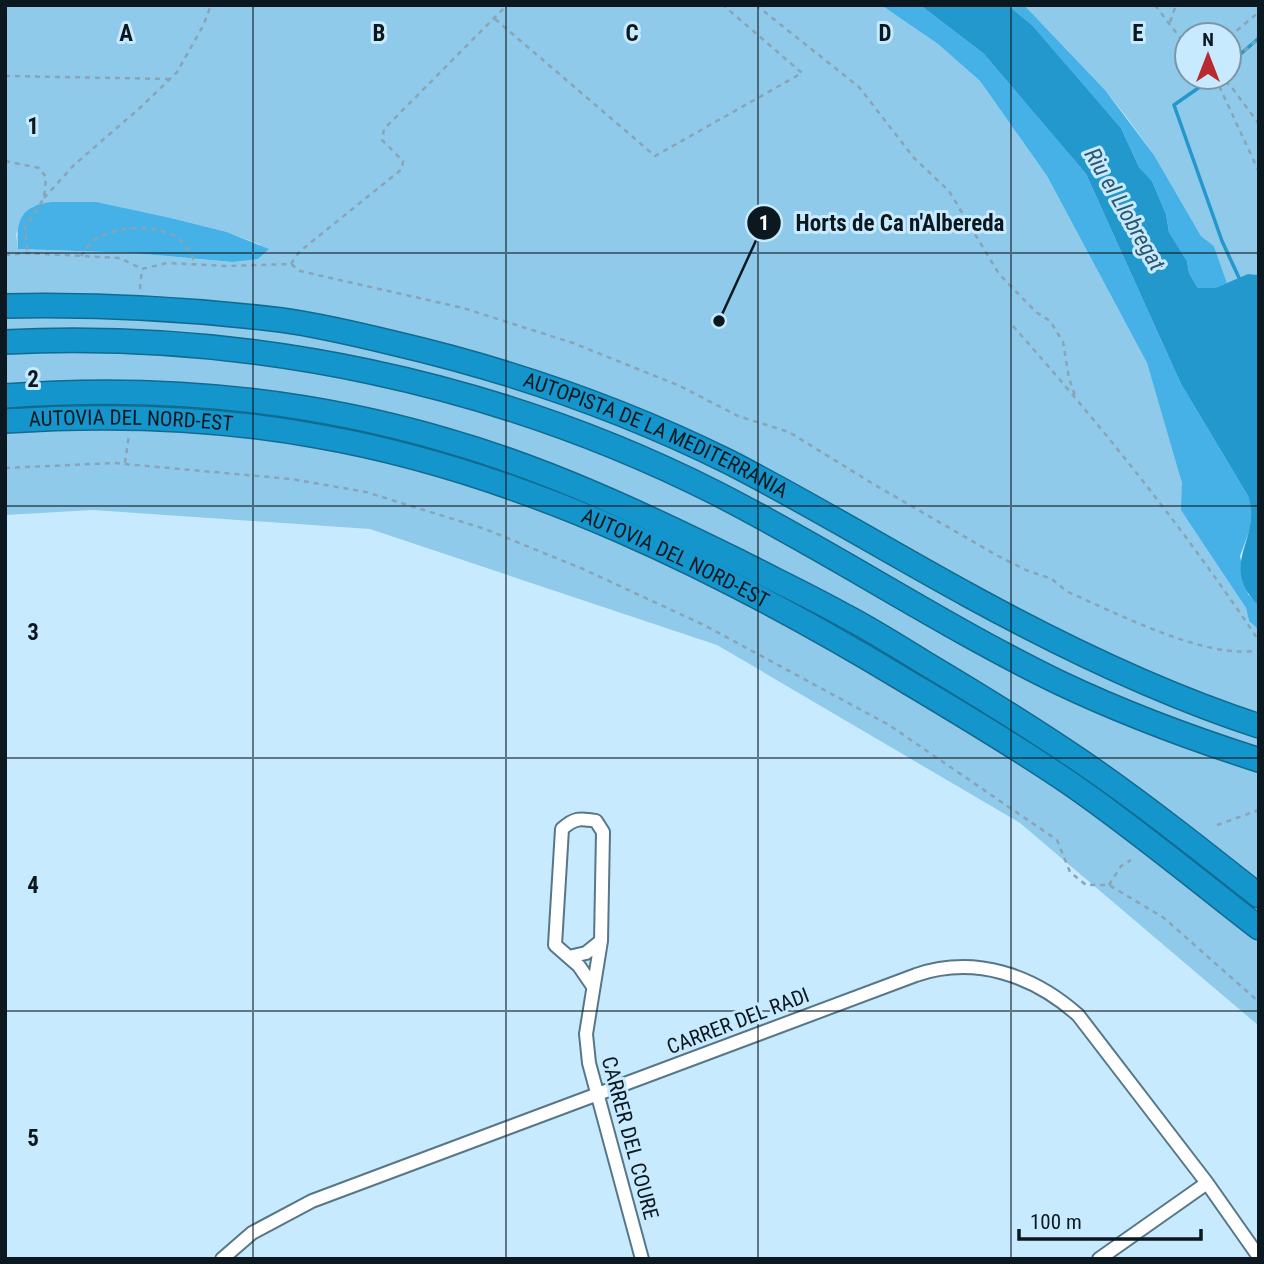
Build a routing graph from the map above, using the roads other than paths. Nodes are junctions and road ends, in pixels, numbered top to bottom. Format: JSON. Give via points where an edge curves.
{"nodes":[{"id":1,"x":5,"y":306,"type":"edge"},
{"id":2,"x":5,"y":342,"type":"edge"},
{"id":3,"x":5,"y":396,"type":"edge"},
{"id":4,"x":5,"y":421,"type":"edge"},
{"id":5,"x":1259,"y":726,"type":"edge"},
{"id":6,"x":1258,"y":760,"type":"edge"},
{"id":7,"x":1259,"y":896,"type":"edge"},
{"id":8,"x":1259,"y":929,"type":"edge"},
{"id":9,"x":600,"y":941,"type":"junction"},
{"id":10,"x":569,"y":957,"type":"junction"},
{"id":11,"x":592,"y":985,"type":"junction"},
{"id":12,"x":597,"y":1095,"type":"junction"},
{"id":13,"x":1207,"y":1182,"type":"junction"},
{"id":14,"x":1259,"y":1257,"type":"edge"},
{"id":15,"x":222,"y":1259,"type":"edge"},
{"id":16,"x":642,"y":1259,"type":"edge"},
{"id":17,"x":1099,"y":1259,"type":"edge"}],
"edges":[{"from":1,"to":5,"type":"highway","name":"AUTOPISTA DE LA MEDITERRÀNIA","via":[[179,310],[284,320],[440,354],[538,383],[729,462],[1075,651]]},
{"from":2,"to":6,"type":"highway","name":"AUTOPISTA DE LA MEDITERRÀNIA","via":[[112,340],[218,347],[366,371],[518,412],[625,452],[713,492],[1059,682]]},
{"from":3,"to":7,"type":"highway","name":"AUTOVIA DEL NORD-EST","via":[[144,392],[293,406],[446,440],[563,481],[686,535],[848,617],[1084,763]]},
{"from":4,"to":8,"type":"highway","name":"AUTOVIA DEL NORD-EST","via":[[164,418],[320,436],[445,467],[603,524],[832,636],[985,728],[1121,820]]},
{"from":9,"to":10,"type":"street","via":[[586,953]]},
{"from":9,"to":10,"type":"street","name":"CARRER DEL COURE","via":[[603,832],[596,821],[580,818],[562,829],[555,945]]},
{"from":9,"to":11,"type":"street","name":"CARRER DEL COURE"},
{"from":10,"to":11,"type":"street","name":"CARRER DEL COURE"},
{"from":11,"to":12,"type":"street","name":"CARRER DEL COURE","via":[[586,1034]]},
{"from":12,"to":13,"type":"street","name":"CARRER DEL RADI","via":[[925,972],[986,969],[1025,979],[1078,1015]]},
{"from":12,"to":15,"type":"street","name":"CARRER DEL RADI","via":[[312,1201],[253,1233]]},
{"from":12,"to":16,"type":"street","name":"CARRER DEL COURE"},
{"from":13,"to":14,"type":"street","name":"CARRER DEL RADI"},
{"from":13,"to":17,"type":"street"}]}
